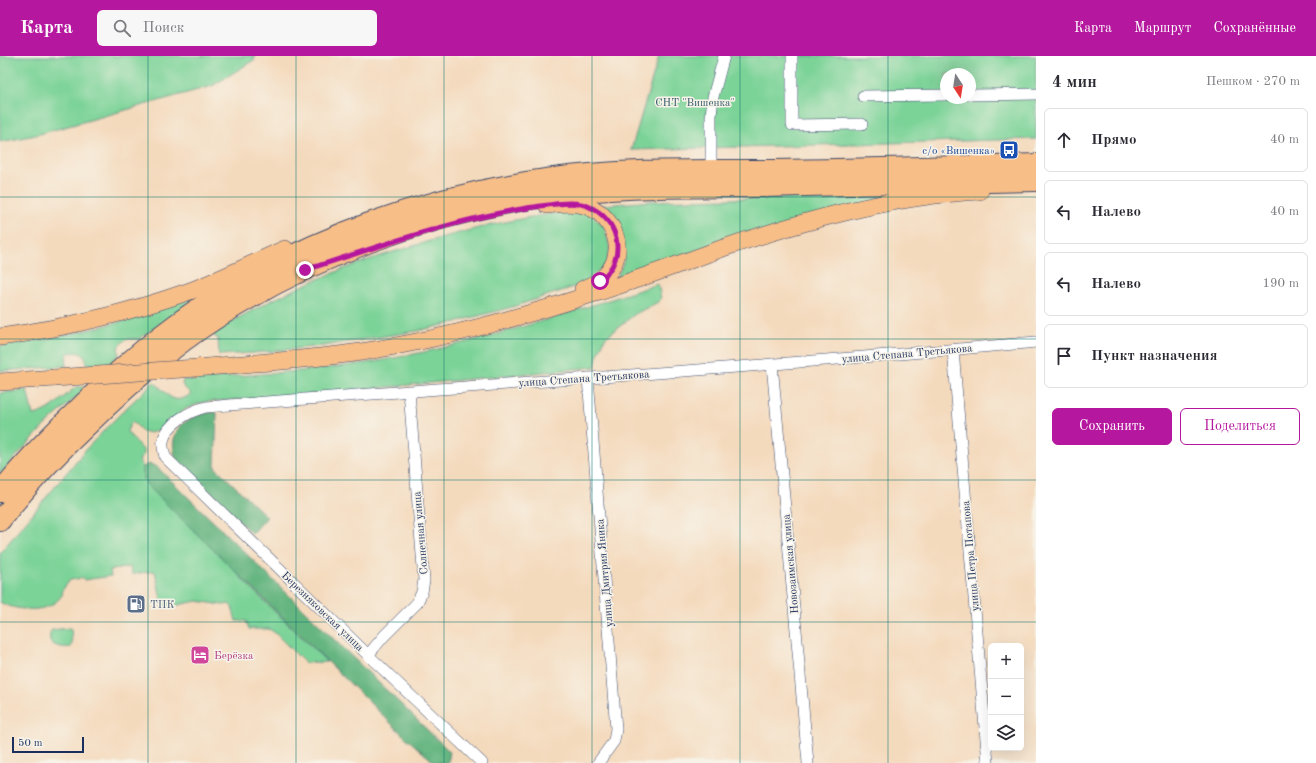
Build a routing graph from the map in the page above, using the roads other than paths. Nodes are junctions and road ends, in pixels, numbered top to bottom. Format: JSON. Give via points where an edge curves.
{"nodes":[{"id":1,"x":724,"y":56,"type":"edge"},
{"id":2,"x":792,"y":56,"type":"edge"},
{"id":3,"x":976,"y":94,"type":"edge"},
{"id":4,"x":1036,"y":94,"type":"edge"},
{"id":5,"x":940,"y":95,"type":"edge"},
{"id":6,"x":863,"y":96,"type":"dead end"},
{"id":7,"x":862,"y":124,"type":"dead end"},
{"id":8,"x":1036,"y":164,"type":"edge"},
{"id":9,"x":710,"y":170,"type":"junction"},
{"id":10,"x":1036,"y":181,"type":"edge"},
{"id":11,"x":507,"y":185,"type":"junction"},
{"id":12,"x":1036,"y":190,"type":"edge"},
{"id":13,"x":305,"y":270,"type":"junction"},
{"id":14,"x":481,"y":326,"type":"junction"},
{"id":15,"x":0,"y":337,"type":"edge"},
{"id":16,"x":1036,"y":342,"type":"edge"},
{"id":17,"x":953,"y":350,"type":"junction"},
{"id":18,"x":772,"y":364,"type":"junction"},
{"id":19,"x":588,"y":378,"type":"junction"},
{"id":20,"x":0,"y":382,"type":"edge"},
{"id":21,"x":409,"y":391,"type":"junction"},
{"id":22,"x":165,"y":456,"type":"joint"},
{"id":23,"x":0,"y":492,"type":"edge"},
{"id":24,"x":0,"y":521,"type":"edge"},
{"id":25,"x":368,"y":655,"type":"junction"},
{"id":26,"x":482,"y":763,"type":"edge"},
{"id":27,"x":598,"y":763,"type":"edge"},
{"id":28,"x":808,"y":763,"type":"edge"},
{"id":29,"x":988,"y":763,"type":"edge"}],
"edges":[{"from":1,"to":9,"type":"street","via":[[713,97]]},
{"from":2,"to":7,"type":"street","via":[[792,125]]},
{"from":3,"to":4,"type":"street"},
{"from":5,"to":6,"type":"street"},
{"from":8,"to":9,"type":"highway"},
{"from":9,"to":11,"type":"highway","via":[[591,174]]},
{"from":10,"to":13,"type":"highway","via":[[651,189],[550,196],[478,210],[416,227],[356,248]]},
{"from":11,"to":15,"type":"main road","via":[[404,203],[345,223],[191,290],[153,303],[67,326]]},
{"from":11,"to":23,"type":"highway","via":[[444,199],[337,236],[282,261],[206,304],[165,332],[104,383],[49,437]]},
{"from":12,"to":14,"type":"main road","via":[[962,192],[850,211],[773,232],[590,295]]},
{"from":13,"to":14,"type":"main road","via":[[450,225],[551,204],[589,207],[605,218],[615,234],[617,250],[614,265],[607,275],[591,286]]},
{"from":13,"to":24,"type":"highway","via":[[216,319],[151,367],[62,450]]},
{"from":14,"to":20,"type":"main road","bridge":true,"via":[[361,352],[196,368]]},
{"from":16,"to":17,"type":"street","name":"улица Степана Третьякова"},
{"from":17,"to":18,"type":"street","name":"улица Степана Третьякова"},
{"from":17,"to":29,"type":"street","name":"улица Петра Потапова"},
{"from":18,"to":19,"type":"street","name":"улица Степана Третьякова"},
{"from":18,"to":28,"type":"street","name":"Новозаимская улица"},
{"from":19,"to":21,"type":"street","name":"улица Степана Третьякова"},
{"from":19,"to":27,"type":"street","name":"улица Дмитрия Яника","via":[[616,729],[614,741]]},
{"from":21,"to":22,"type":"street","name":"улица Степана Третьякова","via":[[199,408],[183,416],[166,434],[162,448]]},
{"from":21,"to":25,"type":"street","name":"Солнечная улица","via":[[424,580],[417,603]]},
{"from":22,"to":25,"type":"street","name":"Березняковская улица"},
{"from":25,"to":26,"type":"street","name":"Березняковская улица"}]}
